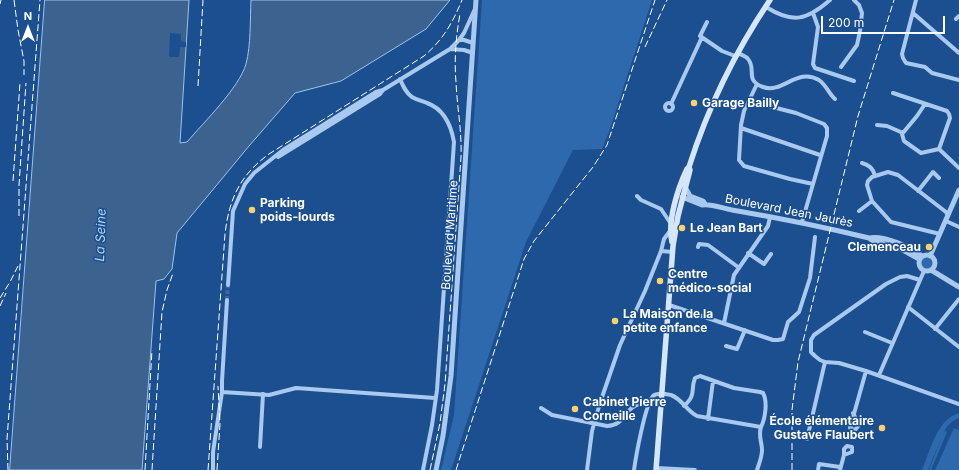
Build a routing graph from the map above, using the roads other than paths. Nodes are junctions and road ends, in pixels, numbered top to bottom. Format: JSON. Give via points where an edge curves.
{"nodes":[{"id":1,"x":476,"y":0,"type":"edge"},
{"id":2,"x":770,"y":0,"type":"edge"},
{"id":3,"x":830,"y":0,"type":"edge"},
{"id":4,"x":854,"y":0,"type":"edge"},
{"id":5,"x":916,"y":0,"type":"edge"},
{"id":6,"x":766,"y":7,"type":"junction"},
{"id":7,"x":475,"y":9,"type":"junction"},
{"id":8,"x":813,"y":13,"type":"junction"},
{"id":9,"x":913,"y":13,"type":"junction"},
{"id":10,"x":706,"y":22,"type":"dead end"},
{"id":11,"x":702,"y":37,"type":"junction"},
{"id":12,"x":459,"y":40,"type":"junction"},
{"id":13,"x":473,"y":43,"type":"junction"},
{"id":14,"x":450,"y":49,"type":"junction"},
{"id":15,"x":473,"y":53,"type":"junction"},
{"id":16,"x":959,"y":53,"type":"edge"},
{"id":17,"x":736,"y":55,"type":"junction"},
{"id":18,"x":841,"y":67,"type":"dead end"},
{"id":19,"x":400,"y":79,"type":"junction"},
{"id":20,"x":959,"y":80,"type":"edge"},
{"id":21,"x":854,"y":81,"type":"dead end"},
{"id":22,"x":757,"y":84,"type":"junction"},
{"id":23,"x":893,"y":93,"type":"dead end"},
{"id":24,"x":835,"y":99,"type":"dead end"},
{"id":25,"x":749,"y":101,"type":"junction"},
{"id":26,"x":671,"y":104,"type":"dead end"},
{"id":27,"x":926,"y":104,"type":"junction"},
{"id":28,"x":877,"y":125,"type":"dead end"},
{"id":29,"x":741,"y":128,"type":"junction"},
{"id":30,"x":903,"y":133,"type":"junction"},
{"id":31,"x":939,"y":149,"type":"junction"},
{"id":32,"x":820,"y":155,"type":"junction"},
{"id":33,"x":862,"y":163,"type":"dead end"},
{"id":34,"x":688,"y":167,"type":"junction"},
{"id":35,"x":959,"y":168,"type":"edge"},
{"id":36,"x":875,"y":176,"type":"junction"},
{"id":37,"x":939,"y":178,"type":"dead end"},
{"id":38,"x":813,"y":184,"type":"junction"},
{"id":39,"x":685,"y":187,"type":"junction"},
{"id":40,"x":679,"y":188,"type":"junction"},
{"id":41,"x":959,"y":190,"type":"edge"},
{"id":42,"x":918,"y":191,"type":"junction"},
{"id":43,"x":637,"y":196,"type":"dead end"},
{"id":44,"x":682,"y":197,"type":"junction"},
{"id":45,"x":691,"y":199,"type":"junction"},
{"id":46,"x":872,"y":201,"type":"junction"},
{"id":47,"x":676,"y":202,"type":"junction"},
{"id":48,"x":679,"y":209,"type":"junction"},
{"id":49,"x":859,"y":211,"type":"dead end"},
{"id":50,"x":664,"y":214,"type":"junction"},
{"id":51,"x":675,"y":215,"type":"junction"},
{"id":52,"x":770,"y":217,"type":"junction"},
{"id":53,"x":948,"y":219,"type":"junction"},
{"id":54,"x":802,"y":222,"type":"junction"},
{"id":55,"x":672,"y":224,"type":"junction"},
{"id":56,"x":959,"y":227,"type":"edge"},
{"id":57,"x":670,"y":230,"type":"junction"},
{"id":58,"x":940,"y":234,"type":"junction"},
{"id":59,"x":815,"y":237,"type":"dead end"},
{"id":60,"x":698,"y":247,"type":"dead end"},
{"id":61,"x":673,"y":249,"type":"junction"},
{"id":62,"x":661,"y":251,"type":"junction"},
{"id":63,"x":748,"y":253,"type":"junction"},
{"id":64,"x":771,"y":254,"type":"dead end"},
{"id":65,"x":930,"y":256,"type":"junction"},
{"id":66,"x":920,"y":258,"type":"junction"},
{"id":67,"x":935,"y":264,"type":"junction"},
{"id":68,"x":738,"y":267,"type":"junction"},
{"id":69,"x":931,"y":270,"type":"junction"},
{"id":70,"x":924,"y":271,"type":"junction"},
{"id":71,"x":920,"y":280,"type":"junction"},
{"id":72,"x":954,"y":284,"type":"junction"},
{"id":73,"x":228,"y":285,"type":"tunnel mouth"},
{"id":74,"x":959,"y":287,"type":"edge"},
{"id":75,"x":959,"y":299,"type":"edge"},
{"id":76,"x":227,"y":300,"type":"tunnel mouth"},
{"id":77,"x":669,"y":305,"type":"junction"},
{"id":78,"x":908,"y":307,"type":"junction"},
{"id":79,"x":724,"y":323,"type":"junction"},
{"id":80,"x":935,"y":328,"type":"junction"},
{"id":81,"x":745,"y":330,"type":"junction"},
{"id":82,"x":865,"y":332,"type":"dead end"},
{"id":83,"x":892,"y":343,"type":"junction"},
{"id":84,"x":726,"y":346,"type":"dead end"},
{"id":85,"x":959,"y":347,"type":"edge"},
{"id":86,"x":825,"y":362,"type":"junction"},
{"id":87,"x":866,"y":371,"type":"junction"},
{"id":88,"x":879,"y":375,"type":"junction"},
{"id":89,"x":713,"y":381,"type":"junction"},
{"id":90,"x":222,"y":392,"type":"junction"},
{"id":91,"x":263,"y":394,"type":"junction"},
{"id":92,"x":662,"y":394,"type":"junction"},
{"id":93,"x":435,"y":398,"type":"junction"},
{"id":94,"x":650,"y":403,"type":"junction"},
{"id":95,"x":959,"y":404,"type":"edge"},
{"id":96,"x":684,"y":406,"type":"junction"},
{"id":97,"x":541,"y":408,"type":"dead end"},
{"id":98,"x":853,"y":413,"type":"junction"},
{"id":99,"x":708,"y":419,"type":"junction"},
{"id":100,"x":594,"y":424,"type":"junction"},
{"id":101,"x":761,"y":428,"type":"junction"},
{"id":102,"x":807,"y":439,"type":"dead end"},
{"id":103,"x":260,"y":447,"type":"dead end"},
{"id":104,"x":844,"y":455,"type":"dead end"},
{"id":105,"x":656,"y":469,"type":"edge"},
{"id":106,"x":840,"y":469,"type":"edge"},
{"id":107,"x":213,"y":470,"type":"edge"},
{"id":108,"x":423,"y":470,"type":"edge"},
{"id":109,"x":436,"y":470,"type":"edge"},
{"id":110,"x":587,"y":470,"type":"edge"},
{"id":111,"x":634,"y":470,"type":"edge"},
{"id":112,"x":695,"y":470,"type":"edge"},
{"id":113,"x":757,"y":470,"type":"edge"},
{"id":114,"x":818,"y":470,"type":"edge"}],
"edges":[{"from":1,"to":7,"type":"street","name":"Boulevard Maritime"},
{"from":2,"to":6,"type":"main road"},
{"from":3,"to":8,"type":"street"},
{"from":4,"to":18,"type":"street","via":[[862,13],[860,31],[857,45]]},
{"from":5,"to":9,"type":"street"},
{"from":6,"to":8,"type":"street","via":[[775,13],[797,18]]},
{"from":6,"to":17,"type":"main road"},
{"from":7,"to":12,"type":"street","via":[[468,27]]},
{"from":7,"to":13,"type":"street","name":"Boulevard Maritime"},
{"from":8,"to":21,"type":"street","via":[[818,27],[813,64],[815,68]]},
{"from":9,"to":16,"type":"street"},
{"from":9,"to":20,"type":"street","via":[[902,54],[906,63]]},
{"from":10,"to":11,"type":"street","via":[[700,36]]},
{"from":11,"to":17,"type":"street","via":[[722,51]]},
{"from":11,"to":26,"type":"street"},
{"from":12,"to":13,"type":"street"},
{"from":12,"to":14,"type":"street"},
{"from":13,"to":15,"type":"street","name":"Boulevard Maritime"},
{"from":14,"to":15,"type":"street"},
{"from":14,"to":19,"type":"street"},
{"from":15,"to":109,"type":"street","name":"Boulevard Maritime","via":[[451,376]]},
{"from":17,"to":22,"type":"street","via":[[749,60],[753,81]]},
{"from":17,"to":34,"type":"main road","via":[[705,120]]},
{"from":19,"to":73,"type":"street","via":[[320,126],[254,173],[233,211]]},
{"from":19,"to":93,"type":"street","via":[[413,98],[434,106],[444,116],[454,142]]},
{"from":22,"to":24,"type":"street","via":[[770,89],[807,76],[819,80]]},
{"from":22,"to":25,"type":"street"},
{"from":23,"to":27,"type":"street"},
{"from":25,"to":29,"type":"street"},
{"from":25,"to":32,"type":"street","via":[[796,113],[824,124],[827,128],[826,136]]},
{"from":27,"to":30,"type":"street"},
{"from":27,"to":31,"type":"street","via":[[949,114],[950,118]]},
{"from":28,"to":30,"type":"street"},
{"from":29,"to":32,"type":"street"},
{"from":29,"to":38,"type":"street","via":[[740,163]]},
{"from":30,"to":31,"type":"street","via":[[904,141],[921,152]]},
{"from":31,"to":35,"type":"street"},
{"from":32,"to":38,"type":"street"},
{"from":33,"to":36,"type":"street","via":[[873,169]]},
{"from":34,"to":39,"type":"main road","via":[[690,170]]},
{"from":34,"to":40,"type":"main road"},
{"from":36,"to":42,"type":"street","via":[[888,172],[898,175]]},
{"from":36,"to":46,"type":"street","via":[[867,185]]},
{"from":37,"to":42,"type":"street","via":[[933,172]]},
{"from":38,"to":54,"type":"street"},
{"from":39,"to":44,"type":"main road"},
{"from":39,"to":45,"type":"street"},
{"from":40,"to":44,"type":"street"},
{"from":40,"to":47,"type":"main road"},
{"from":41,"to":53,"type":"street"},
{"from":42,"to":53,"type":"street","via":[[946,212]]},
{"from":43,"to":50,"type":"street","via":[[658,207]]},
{"from":44,"to":45,"type":"street"},
{"from":44,"to":47,"type":"street"},
{"from":44,"to":48,"type":"main road"},
{"from":45,"to":48,"type":"street"},
{"from":45,"to":52,"type":"street","name":"Boulevard Jean Jaurès"},
{"from":46,"to":49,"type":"street"},
{"from":46,"to":58,"type":"street","via":[[891,222]]},
{"from":47,"to":51,"type":"main road"},
{"from":48,"to":51,"type":"main road"},
{"from":50,"to":51,"type":"street"},
{"from":50,"to":55,"type":"street"},
{"from":51,"to":55,"type":"main road"},
{"from":51,"to":61,"type":"main road"},
{"from":52,"to":54,"type":"street","name":"Boulevard Jean Jaurès"},
{"from":52,"to":63,"type":"street","via":[[768,226]]},
{"from":53,"to":56,"type":"street"},
{"from":53,"to":58,"type":"street"},
{"from":54,"to":66,"type":"street","name":"Boulevard Jean Jaurès","via":[[869,238]]},
{"from":55,"to":57,"type":"main road"},
{"from":57,"to":61,"type":"main road"},
{"from":57,"to":62,"type":"street"},
{"from":58,"to":65,"type":"street"},
{"from":59,"to":81,"type":"street","via":[[810,278],[799,312],[788,322],[782,339],[773,340]]},
{"from":60,"to":68,"type":"street","via":[[699,244],[708,245]]},
{"from":61,"to":62,"type":"street"},
{"from":61,"to":77,"type":"main road"},
{"from":62,"to":100,"type":"street","via":[[620,345]]},
{"from":63,"to":64,"type":"street","via":[[764,264]]},
{"from":63,"to":68,"type":"street"},
{"from":65,"to":66,"type":"street","via":[[924,255]]},
{"from":65,"to":67,"type":"street"},
{"from":66,"to":70,"type":"street","via":[[919,266]]},
{"from":67,"to":69,"type":"street"},
{"from":67,"to":72,"type":"street"},
{"from":68,"to":79,"type":"street"},
{"from":69,"to":70,"type":"street"},
{"from":69,"to":72,"type":"street"},
{"from":70,"to":71,"type":"street"},
{"from":71,"to":78,"type":"street"},
{"from":71,"to":86,"type":"street","via":[[907,276],[886,284],[814,335],[811,340],[811,352]]},
{"from":72,"to":74,"type":"street"},
{"from":75,"to":80,"type":"street"},
{"from":76,"to":90,"type":"street"},
{"from":77,"to":79,"type":"street"},
{"from":77,"to":92,"type":"main road"},
{"from":78,"to":80,"type":"street"},
{"from":78,"to":83,"type":"street"},
{"from":79,"to":81,"type":"street"},
{"from":80,"to":85,"type":"street"},
{"from":81,"to":84,"type":"street","via":[[737,349]]},
{"from":82,"to":83,"type":"street"},
{"from":83,"to":88,"type":"street"},
{"from":86,"to":87,"type":"street","via":[[839,363]]},
{"from":86,"to":102,"type":"street"},
{"from":87,"to":88,"type":"street"},
{"from":87,"to":98,"type":"street"},
{"from":88,"to":95,"type":"street"},
{"from":89,"to":96,"type":"street","via":[[700,376],[695,378],[692,398]]},
{"from":89,"to":99,"type":"street"},
{"from":89,"to":101,"type":"street","via":[[763,393],[764,420]]},
{"from":90,"to":91,"type":"street"},
{"from":90,"to":107,"type":"street","via":[[213,452]]},
{"from":91,"to":93,"type":"street","via":[[296,388]]},
{"from":91,"to":103,"type":"street"},
{"from":92,"to":94,"type":"street","via":[[654,395]]},
{"from":92,"to":96,"type":"street","via":[[676,398]]},
{"from":92,"to":105,"type":"main road"},
{"from":93,"to":108,"type":"street"},
{"from":94,"to":100,"type":"street","via":[[633,406],[614,425]]},
{"from":94,"to":111,"type":"street"},
{"from":96,"to":99,"type":"street","via":[[697,416]]},
{"from":97,"to":100,"type":"street","via":[[552,414]]},
{"from":98,"to":98,"type":"street","via":[[850,428],[855,430],[858,425]]},
{"from":99,"to":101,"type":"street"},
{"from":100,"to":110,"type":"street"},
{"from":101,"to":113,"type":"street","via":[[759,436],[762,455]]},
{"from":104,"to":106,"type":"street"},
{"from":105,"to":112,"type":"street"},
{"from":106,"to":114,"type":"street","via":[[819,464]]}]}
